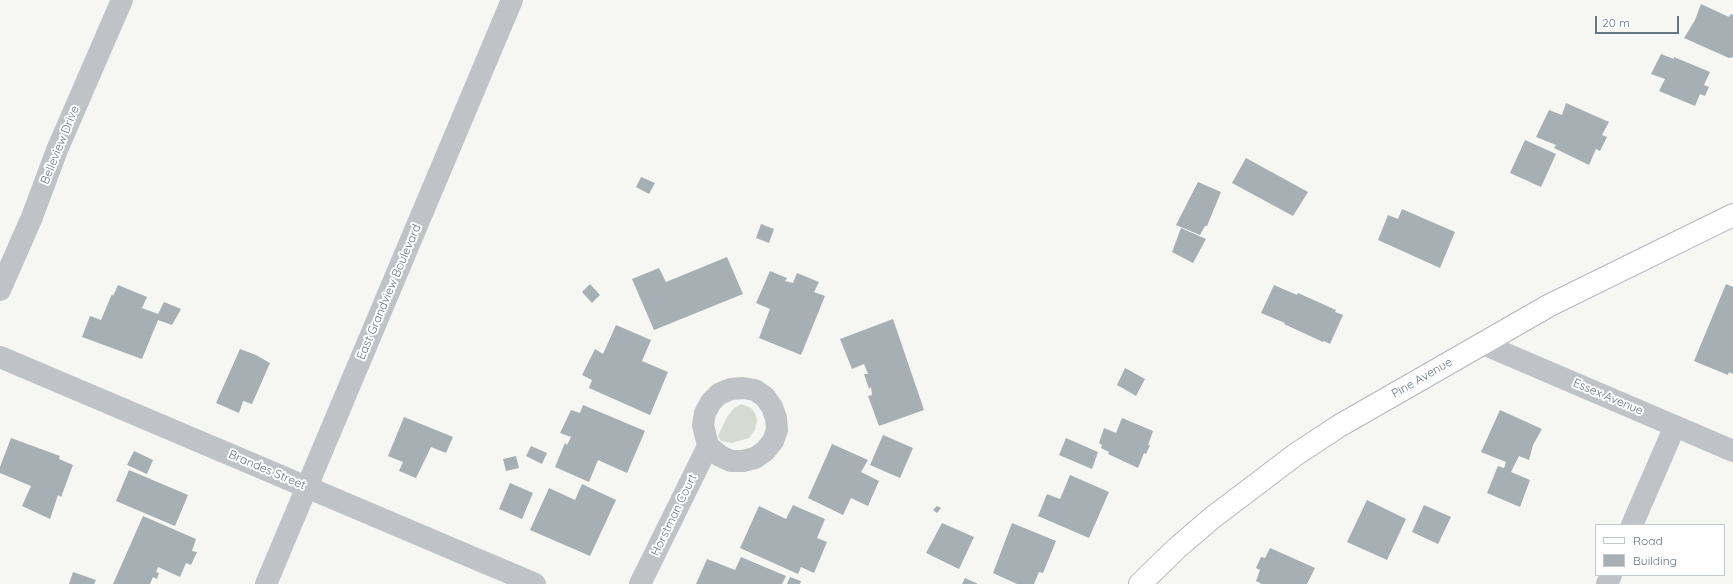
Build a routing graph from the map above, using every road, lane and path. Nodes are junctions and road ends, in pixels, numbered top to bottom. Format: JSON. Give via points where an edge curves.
{"nodes":[{"id":1,"x":122,"y":0,"type":"edge"},
{"id":2,"x":512,"y":0,"type":"edge"},
{"id":3,"x":1733,"y":215,"type":"edge"},
{"id":4,"x":0,"y":290,"type":"edge"},
{"id":5,"x":1482,"y":344,"type":"junction"},
{"id":6,"x":0,"y":357,"type":"edge"},
{"id":7,"x":1675,"y":426,"type":"junction"},
{"id":8,"x":708,"y":446,"type":"dead end"},
{"id":9,"x":1733,"y":451,"type":"edge"},
{"id":10,"x":306,"y":487,"type":"junction"},
{"id":11,"x":1632,"y":524,"type":"edge"},
{"id":12,"x":266,"y":584,"type":"edge"},
{"id":13,"x":535,"y":584,"type":"edge"},
{"id":14,"x":640,"y":584,"type":"edge"},
{"id":15,"x":1140,"y":584,"type":"edge"}],
"edges":[{"from":1,"to":4,"type":"street","name":"Belleview Drive"},
{"from":2,"to":10,"type":"street","name":"East Grandview Boulevard"},
{"from":3,"to":5,"type":"main road","name":"Pine Avenue","via":[[1550,305]]},
{"from":5,"to":7,"type":"street","name":"Essex Avenue"},
{"from":5,"to":15,"type":"main road","name":"Pine Avenue","via":[[1295,455],[1212,518]]},
{"from":6,"to":10,"type":"street","name":"Brandes Street"},
{"from":7,"to":9,"type":"street","name":"Essex Avenue"},
{"from":7,"to":11,"type":"street"},
{"from":8,"to":14,"type":"street","name":"Horstman Court"},
{"from":10,"to":12,"type":"street","name":"East Grandview Boulevard"},
{"from":10,"to":13,"type":"street","name":"Brandes Street"}]}
